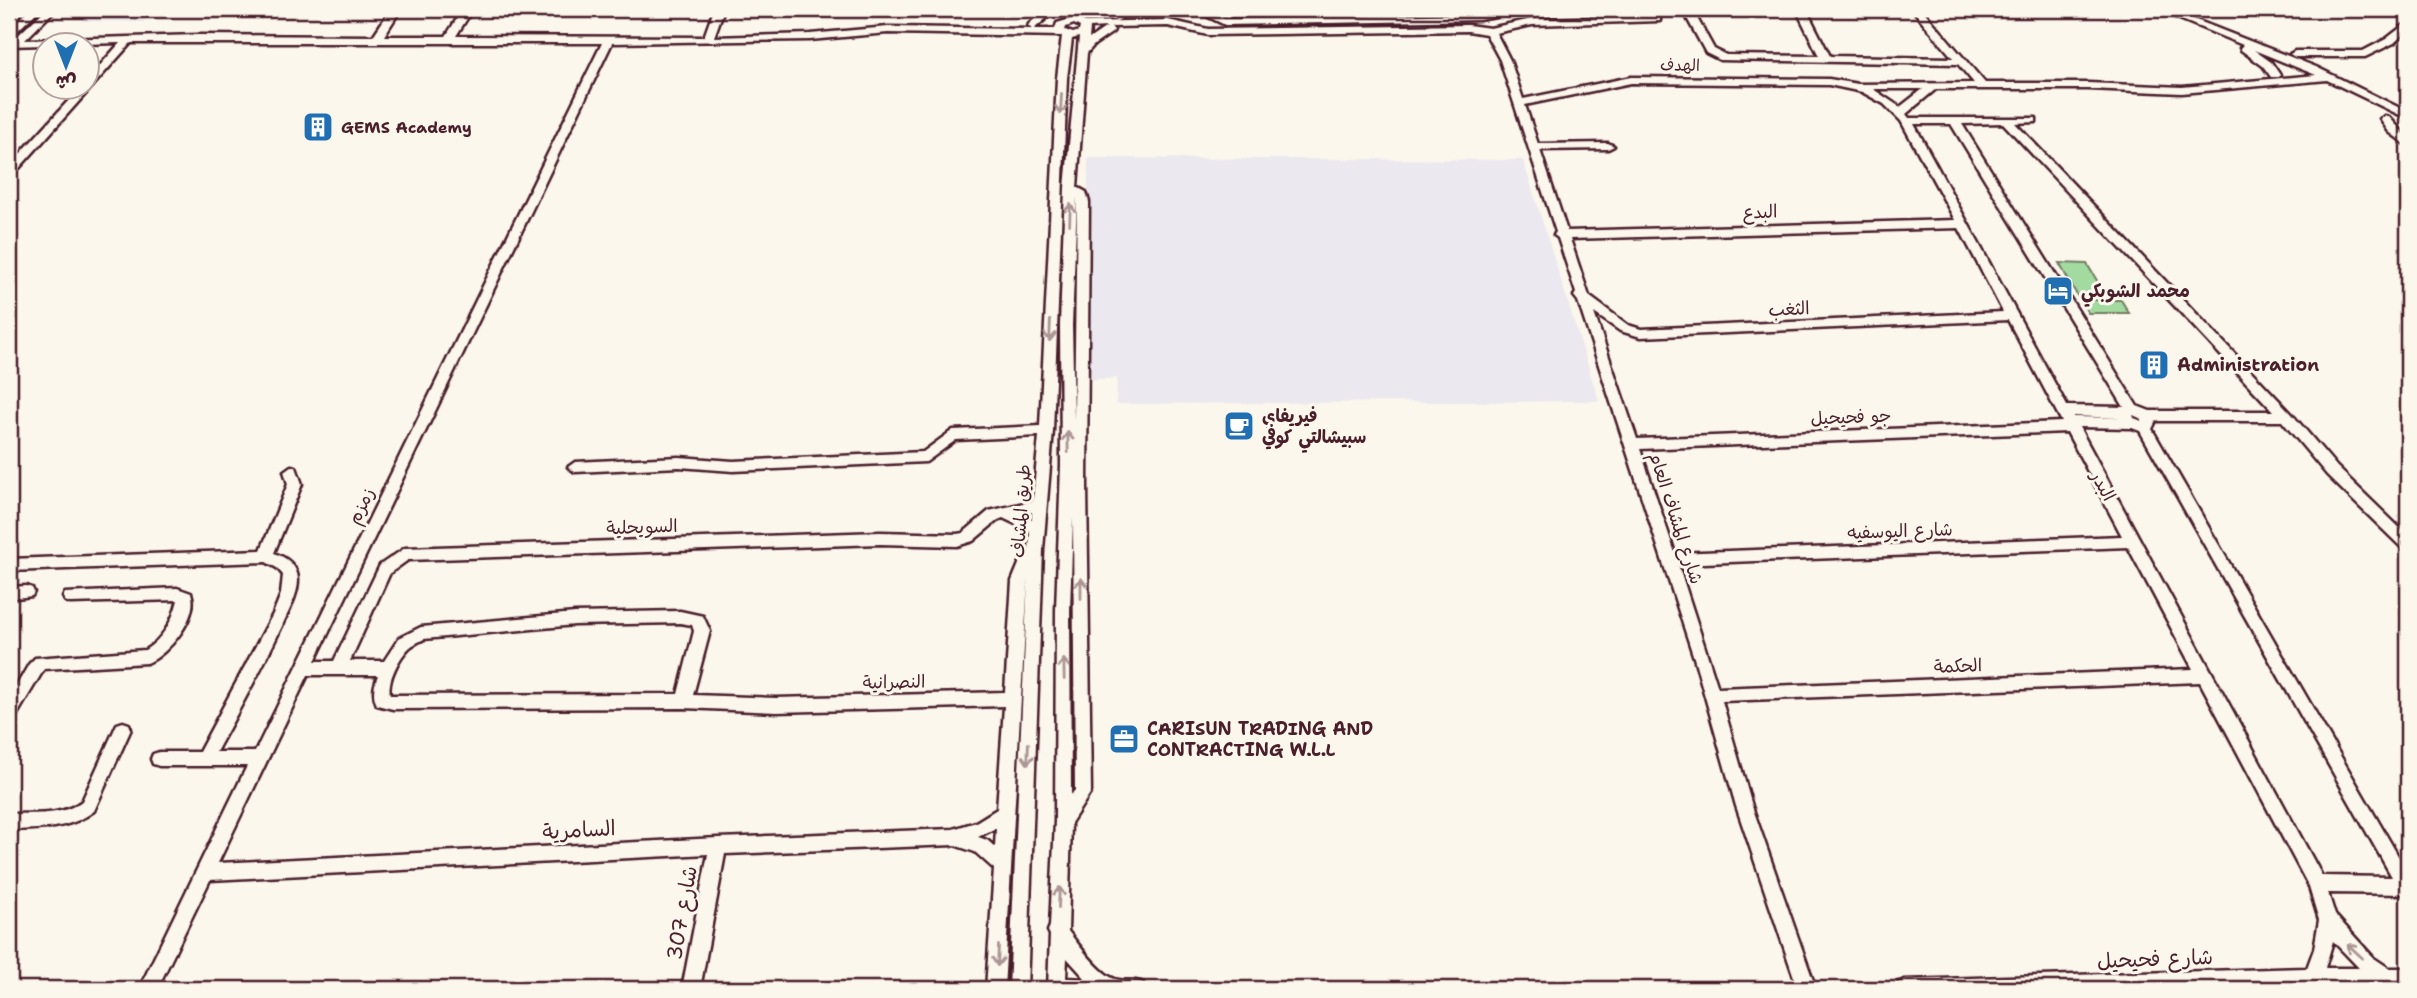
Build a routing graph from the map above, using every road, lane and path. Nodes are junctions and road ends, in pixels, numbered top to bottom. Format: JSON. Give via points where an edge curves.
{"nodes":[{"id":1,"x":23,"y":9,"type":"edge"},
{"id":2,"x":35,"y":9,"type":"edge"},
{"id":3,"x":51,"y":9,"type":"edge"},
{"id":4,"x":396,"y":9,"type":"edge"},
{"id":5,"x":468,"y":9,"type":"edge"},
{"id":6,"x":719,"y":9,"type":"edge"},
{"id":7,"x":1052,"y":9,"type":"edge"},
{"id":8,"x":1082,"y":9,"type":"edge"},
{"id":9,"x":1088,"y":9,"type":"edge"},
{"id":10,"x":1197,"y":9,"type":"edge"},
{"id":11,"x":1279,"y":9,"type":"edge"},
{"id":12,"x":1285,"y":9,"type":"edge"},
{"id":13,"x":1687,"y":9,"type":"edge"},
{"id":14,"x":1801,"y":9,"type":"edge"},
{"id":15,"x":1917,"y":9,"type":"edge"},
{"id":16,"x":2160,"y":9,"type":"edge"},
{"id":17,"x":2181,"y":9,"type":"edge"},
{"id":18,"x":1497,"y":11,"type":"edge"},
{"id":19,"x":1182,"y":13,"type":"dead end"},
{"id":20,"x":1656,"y":19,"type":"dead end"},
{"id":21,"x":1290,"y":20,"type":"junction"},
{"id":22,"x":1278,"y":21,"type":"junction"},
{"id":23,"x":1225,"y":22,"type":"junction"},
{"id":24,"x":9,"y":23,"type":"edge"},
{"id":25,"x":1143,"y":23,"type":"junction"},
{"id":26,"x":1180,"y":25,"type":"junction"},
{"id":27,"x":2408,"y":25,"type":"edge"},
{"id":28,"x":1033,"y":26,"type":"junction"},
{"id":29,"x":1085,"y":28,"type":"junction"},
{"id":30,"x":1065,"y":29,"type":"junction"},
{"id":31,"x":1109,"y":30,"type":"junction"},
{"id":32,"x":1496,"y":30,"type":"junction"},
{"id":33,"x":994,"y":31,"type":"junction"},
{"id":34,"x":1016,"y":33,"type":"junction"},
{"id":35,"x":2227,"y":35,"type":"junction"},
{"id":36,"x":377,"y":38,"type":"junction"},
{"id":37,"x":129,"y":39,"type":"junction"},
{"id":38,"x":449,"y":39,"type":"junction"},
{"id":39,"x":13,"y":40,"type":"edge"},
{"id":40,"x":608,"y":40,"type":"junction"},
{"id":41,"x":708,"y":40,"type":"junction"},
{"id":42,"x":1082,"y":53,"type":"junction"},
{"id":43,"x":2295,"y":54,"type":"junction"},
{"id":44,"x":1825,"y":59,"type":"junction"},
{"id":45,"x":1963,"y":61,"type":"junction"},
{"id":46,"x":102,"y":69,"type":"edge"},
{"id":47,"x":2312,"y":69,"type":"junction"},
{"id":48,"x":2275,"y":75,"type":"junction"},
{"id":49,"x":2329,"y":77,"type":"junction"},
{"id":50,"x":1836,"y":83,"type":"junction"},
{"id":51,"x":2266,"y":84,"type":"junction"},
{"id":52,"x":1860,"y":86,"type":"junction"},
{"id":53,"x":1933,"y":86,"type":"junction"},
{"id":54,"x":1982,"y":86,"type":"junction"},
{"id":55,"x":2088,"y":86,"type":"junction"},
{"id":56,"x":2354,"y":89,"type":"junction"},
{"id":57,"x":72,"y":102,"type":"edge"},
{"id":58,"x":1518,"y":103,"type":"junction"},
{"id":59,"x":2408,"y":106,"type":"edge"},
{"id":60,"x":2408,"y":116,"type":"edge"},
{"id":61,"x":1903,"y":117,"type":"junction"},
{"id":62,"x":2385,"y":119,"type":"dead end"},
{"id":63,"x":1954,"y":120,"type":"junction"},
{"id":64,"x":2006,"y":120,"type":"junction"},
{"id":65,"x":2032,"y":120,"type":"dead end"},
{"id":66,"x":2408,"y":143,"type":"edge"},
{"id":67,"x":1608,"y":146,"type":"dead end"},
{"id":68,"x":1533,"y":147,"type":"junction"},
{"id":69,"x":9,"y":173,"type":"edge"},
{"id":70,"x":1961,"y":224,"type":"junction"},
{"id":71,"x":1560,"y":235,"type":"junction"},
{"id":72,"x":1580,"y":296,"type":"junction"},
{"id":73,"x":2011,"y":316,"type":"junction"},
{"id":74,"x":2286,"y":416,"type":"junction"},
{"id":75,"x":2136,"y":417,"type":"junction"},
{"id":76,"x":2068,"y":420,"type":"junction"},
{"id":77,"x":1046,"y":431,"type":"junction"},
{"id":78,"x":1633,"y":444,"type":"junction"},
{"id":79,"x":575,"y":467,"type":"dead end"},
{"id":80,"x":291,"y":471,"type":"dead end"},
{"id":81,"x":1040,"y":505,"type":"junction"},
{"id":82,"x":1005,"y":513,"type":"junction"},
{"id":83,"x":1039,"y":529,"type":"junction"},
{"id":84,"x":2132,"y":541,"type":"junction"},
{"id":85,"x":2408,"y":545,"type":"edge"},
{"id":86,"x":1037,"y":550,"type":"junction"},
{"id":87,"x":266,"y":556,"type":"junction"},
{"id":88,"x":1669,"y":559,"type":"junction"},
{"id":89,"x":9,"y":565,"type":"edge"},
{"id":90,"x":27,"y":592,"type":"dead end"},
{"id":91,"x":9,"y":593,"type":"edge"},
{"id":92,"x":70,"y":597,"type":"dead end"},
{"id":93,"x":305,"y":668,"type":"junction"},
{"id":94,"x":339,"y":668,"type":"junction"},
{"id":95,"x":388,"y":668,"type":"junction"},
{"id":96,"x":2205,"y":675,"type":"junction"},
{"id":97,"x":17,"y":685,"type":"edge"},
{"id":98,"x":1713,"y":695,"type":"junction"},
{"id":99,"x":1012,"y":699,"type":"junction"},
{"id":100,"x":684,"y":702,"type":"junction"},
{"id":101,"x":9,"y":713,"type":"edge"},
{"id":102,"x":123,"y":729,"type":"dead end"},
{"id":103,"x":159,"y":759,"type":"dead end"},
{"id":104,"x":204,"y":759,"type":"junction"},
{"id":105,"x":261,"y":759,"type":"junction"},
{"id":106,"x":1005,"y":813,"type":"junction"},
{"id":107,"x":9,"y":822,"type":"edge"},
{"id":108,"x":953,"y":837,"type":"junction"},
{"id":109,"x":718,"y":846,"type":"junction"},
{"id":110,"x":1002,"y":865,"type":"junction"},
{"id":111,"x":207,"y":872,"type":"junction"},
{"id":112,"x":2317,"y":884,"type":"junction"},
{"id":113,"x":2407,"y":886,"type":"edge"},
{"id":114,"x":2328,"y":920,"type":"junction"},
{"id":115,"x":1057,"y":931,"type":"junction"},
{"id":116,"x":2387,"y":977,"type":"junction"},
{"id":117,"x":2408,"y":977,"type":"edge"},
{"id":118,"x":2305,"y":983,"type":"edge"},
{"id":119,"x":1057,"y":988,"type":"edge"},
{"id":120,"x":148,"y":989,"type":"edge"},
{"id":121,"x":691,"y":989,"type":"edge"},
{"id":122,"x":995,"y":989,"type":"edge"},
{"id":123,"x":1018,"y":989,"type":"edge"},
{"id":124,"x":1112,"y":989,"type":"edge"},
{"id":125,"x":1137,"y":989,"type":"edge"},
{"id":126,"x":1807,"y":989,"type":"edge"},
{"id":127,"x":1904,"y":989,"type":"edge"}],
"edges":[{"from":1,"to":24,"type":"street"},
{"from":2,"to":39,"type":"street"},
{"from":3,"to":39,"type":"street"},
{"from":4,"to":36,"type":"street"},
{"from":5,"to":38,"type":"street"},
{"from":6,"to":41,"type":"street"},
{"from":7,"to":28,"type":"street"},
{"from":8,"to":29,"type":"street"},
{"from":9,"to":25,"type":"street"},
{"from":10,"to":23,"type":"street"},
{"from":11,"to":22,"type":"street"},
{"from":12,"to":21,"type":"street"},
{"from":13,"to":44,"type":"street","via":[[1710,51],[1718,56]]},
{"from":14,"to":44,"type":"street"},
{"from":15,"to":45,"type":"street"},
{"from":16,"to":35,"type":"street"},
{"from":17,"to":43,"type":"street"},
{"from":18,"to":21,"type":"street","via":[[1479,17]]},
{"from":18,"to":32,"type":"street","name":"شارع المشاف العام"},
{"from":19,"to":26,"type":"street"},
{"from":20,"to":32,"type":"street","via":[[1532,22]]},
{"from":21,"to":22,"type":"street"},
{"from":22,"to":23,"type":"street"},
{"from":23,"to":26,"type":"street"},
{"from":25,"to":26,"type":"street"},
{"from":25,"to":29,"type":"street"},
{"from":26,"to":31,"type":"street"},
{"from":26,"to":32,"type":"street","via":[[1204,32]]},
{"from":27,"to":43,"type":"street","via":[[2365,54]]},
{"from":28,"to":30,"type":"street"},
{"from":28,"to":33,"type":"street"},
{"from":29,"to":30,"type":"street"},
{"from":29,"to":31,"type":"street"},
{"from":29,"to":42,"type":"street"},
{"from":30,"to":34,"type":"street"},
{"from":30,"to":34,"type":"street","via":[[1037,37]]},
{"from":30,"to":77,"type":"street","name":"طريق المشاف","one_way":true},
{"from":31,"to":42,"type":"street"},
{"from":32,"to":58,"type":"street","name":"شارع المشاف العام"},
{"from":33,"to":34,"type":"street"},
{"from":33,"to":41,"type":"street","via":[[888,30]]},
{"from":35,"to":47,"type":"street"},
{"from":35,"to":48,"type":"street"},
{"from":36,"to":37,"type":"street"},
{"from":36,"to":38,"type":"street"},
{"from":37,"to":39,"type":"street","via":[[94,43]]},
{"from":37,"to":46,"type":"street"},
{"from":38,"to":40,"type":"street"},
{"from":40,"to":41,"type":"street"},
{"from":40,"to":93,"type":"street","name":"زمزم"},
{"from":115,"to":42,"type":"street","one_way":true,"via":[[1069,465],[1066,325]]},
{"from":43,"to":59,"type":"street"},
{"from":44,"to":45,"type":"street"},
{"from":44,"to":50,"type":"street"},
{"from":45,"to":54,"type":"street"},
{"from":47,"to":48,"type":"street"},
{"from":47,"to":49,"type":"street"},
{"from":48,"to":55,"type":"street"},
{"from":49,"to":51,"type":"street"},
{"from":49,"to":56,"type":"street"},
{"from":50,"to":52,"type":"street","name":"البدر"},
{"from":50,"to":58,"type":"street","name":"الهدف","via":[[1631,80]]},
{"from":51,"to":55,"type":"street","via":[[2163,90]]},
{"from":51,"to":56,"type":"street"},
{"from":52,"to":53,"type":"street"},
{"from":52,"to":61,"type":"street","name":"البدر"},
{"from":53,"to":54,"type":"street"},
{"from":53,"to":61,"type":"street"},
{"from":54,"to":55,"type":"street"},
{"from":56,"to":60,"type":"street"},
{"from":57,"to":69,"type":"street"},
{"from":58,"to":68,"type":"street","name":"شارع المشاف العام"},
{"from":61,"to":63,"type":"street"},
{"from":61,"to":70,"type":"street","name":"البدر"},
{"from":62,"to":66,"type":"street"},
{"from":63,"to":64,"type":"street"},
{"from":63,"to":75,"type":"street"},
{"from":64,"to":65,"type":"street"},
{"from":64,"to":74,"type":"street"},
{"from":67,"to":68,"type":"street"},
{"from":68,"to":71,"type":"street","name":"شارع المشاف العام"},
{"from":70,"to":71,"type":"street","name":"البدع"},
{"from":70,"to":73,"type":"street","name":"البدر"},
{"from":71,"to":72,"type":"street","name":"شارع المشاف العام"},
{"from":72,"to":73,"type":"street","name":"الثغب","via":[[1624,328],[1641,333]]},
{"from":72,"to":78,"type":"street","name":"شارع المشاف العام"},
{"from":73,"to":76,"type":"street","name":"البدر"},
{"from":74,"to":75,"type":"street","name":"جو فحيحيل"},
{"from":74,"to":85,"type":"street","via":[[2332,471]]},
{"from":75,"to":76,"type":"street","name":"جو فحيحيل"},
{"from":75,"to":113,"type":"street"},
{"from":76,"to":78,"type":"street","name":"جو فحيحيل"},
{"from":76,"to":84,"type":"street","name":"البدر"},
{"from":77,"to":79,"type":"street","via":[[953,435],[926,457],[733,466],[678,462]]},
{"from":77,"to":81,"type":"street","name":"طريق المشاف"},
{"from":78,"to":88,"type":"street","name":"شارع المشاف العام"},
{"from":80,"to":87,"type":"street","via":[[295,484]]},
{"from":81,"to":82,"type":"street","name":"السويحلية"},
{"from":81,"to":83,"type":"street","name":"طريق المشاف"},
{"from":82,"to":83,"type":"street"},
{"from":82,"to":94,"type":"street","name":"السويحلية","via":[[990,517],[968,537],[945,541],[880,538],[411,553],[385,569]]},
{"from":83,"to":86,"type":"street","name":"طريق المشاف"},
{"from":84,"to":88,"type":"street","name":"شارع اليوسفيه"},
{"from":84,"to":96,"type":"street","name":"البدر"},
{"from":86,"to":99,"type":"street","via":[[1019,581]]},
{"from":86,"to":123,"type":"street","name":"طريق المشاف","one_way":true},
{"from":87,"to":89,"type":"street"},
{"from":87,"to":104,"type":"street","via":[[288,569],[288,595]]},
{"from":88,"to":98,"type":"street","name":"شارع المشاف العام"},
{"from":90,"to":91,"type":"street"},
{"from":92,"to":97,"type":"street","via":[[186,597],[165,646],[157,652],[45,662]]},
{"from":93,"to":94,"type":"street"},
{"from":93,"to":105,"type":"street","name":"زمزم"},
{"from":94,"to":95,"type":"street"},
{"from":95,"to":100,"type":"street","name":"النصرانية","via":[[381,688],[383,700],[393,702]]},
{"from":95,"to":100,"type":"street","via":[[404,643],[421,633],[575,619],[680,617],[698,620],[702,631]]},
{"from":96,"to":98,"type":"street","name":"الحكمة"},
{"from":96,"to":112,"type":"street","name":"البدر"},
{"from":97,"to":101,"type":"street"},
{"from":98,"to":126,"type":"street","name":"شارع المشاف العام","via":[[1744,806]]},
{"from":99,"to":100,"type":"street","name":"النصرانية","via":[[776,705]]},
{"from":99,"to":106,"type":"street"},
{"from":102,"to":107,"type":"street","via":[[88,806],[80,813],[71,818]]},
{"from":103,"to":104,"type":"street"},
{"from":104,"to":105,"type":"street"},
{"from":105,"to":111,"type":"street","name":"زمزم"},
{"from":106,"to":108,"type":"street","name":"السامرية","via":[[981,828]]},
{"from":106,"to":110,"type":"street"},
{"from":108,"to":109,"type":"street","name":"السامرية"},
{"from":108,"to":110,"type":"street","name":"السامرية","via":[[981,846]]},
{"from":109,"to":111,"type":"street","name":"السامرية"},
{"from":109,"to":121,"type":"street","name":"شارع 307"},
{"from":110,"to":122,"type":"street","one_way":true},
{"from":111,"to":120,"type":"street","name":"زمزم"},
{"from":112,"to":113,"type":"street"},
{"from":112,"to":114,"type":"street","name":"البدر"},
{"from":116,"to":114,"type":"street","name":"البدر","one_way":true,"via":[[2354,952]]},
{"from":114,"to":118,"type":"street","name":"البدر","via":[[2323,949]]},
{"from":115,"to":119,"type":"street"},
{"from":115,"to":124,"type":"street","via":[[1082,963]]},
{"from":116,"to":117,"type":"street","name":"شارع فحيحيل"},
{"from":116,"to":118,"type":"street","name":"شارع فحيحيل"},
{"from":118,"to":127,"type":"street","name":"شارع فحيحيل"},
{"from":119,"to":124,"type":"street"},
{"from":124,"to":125,"type":"street"}]}
